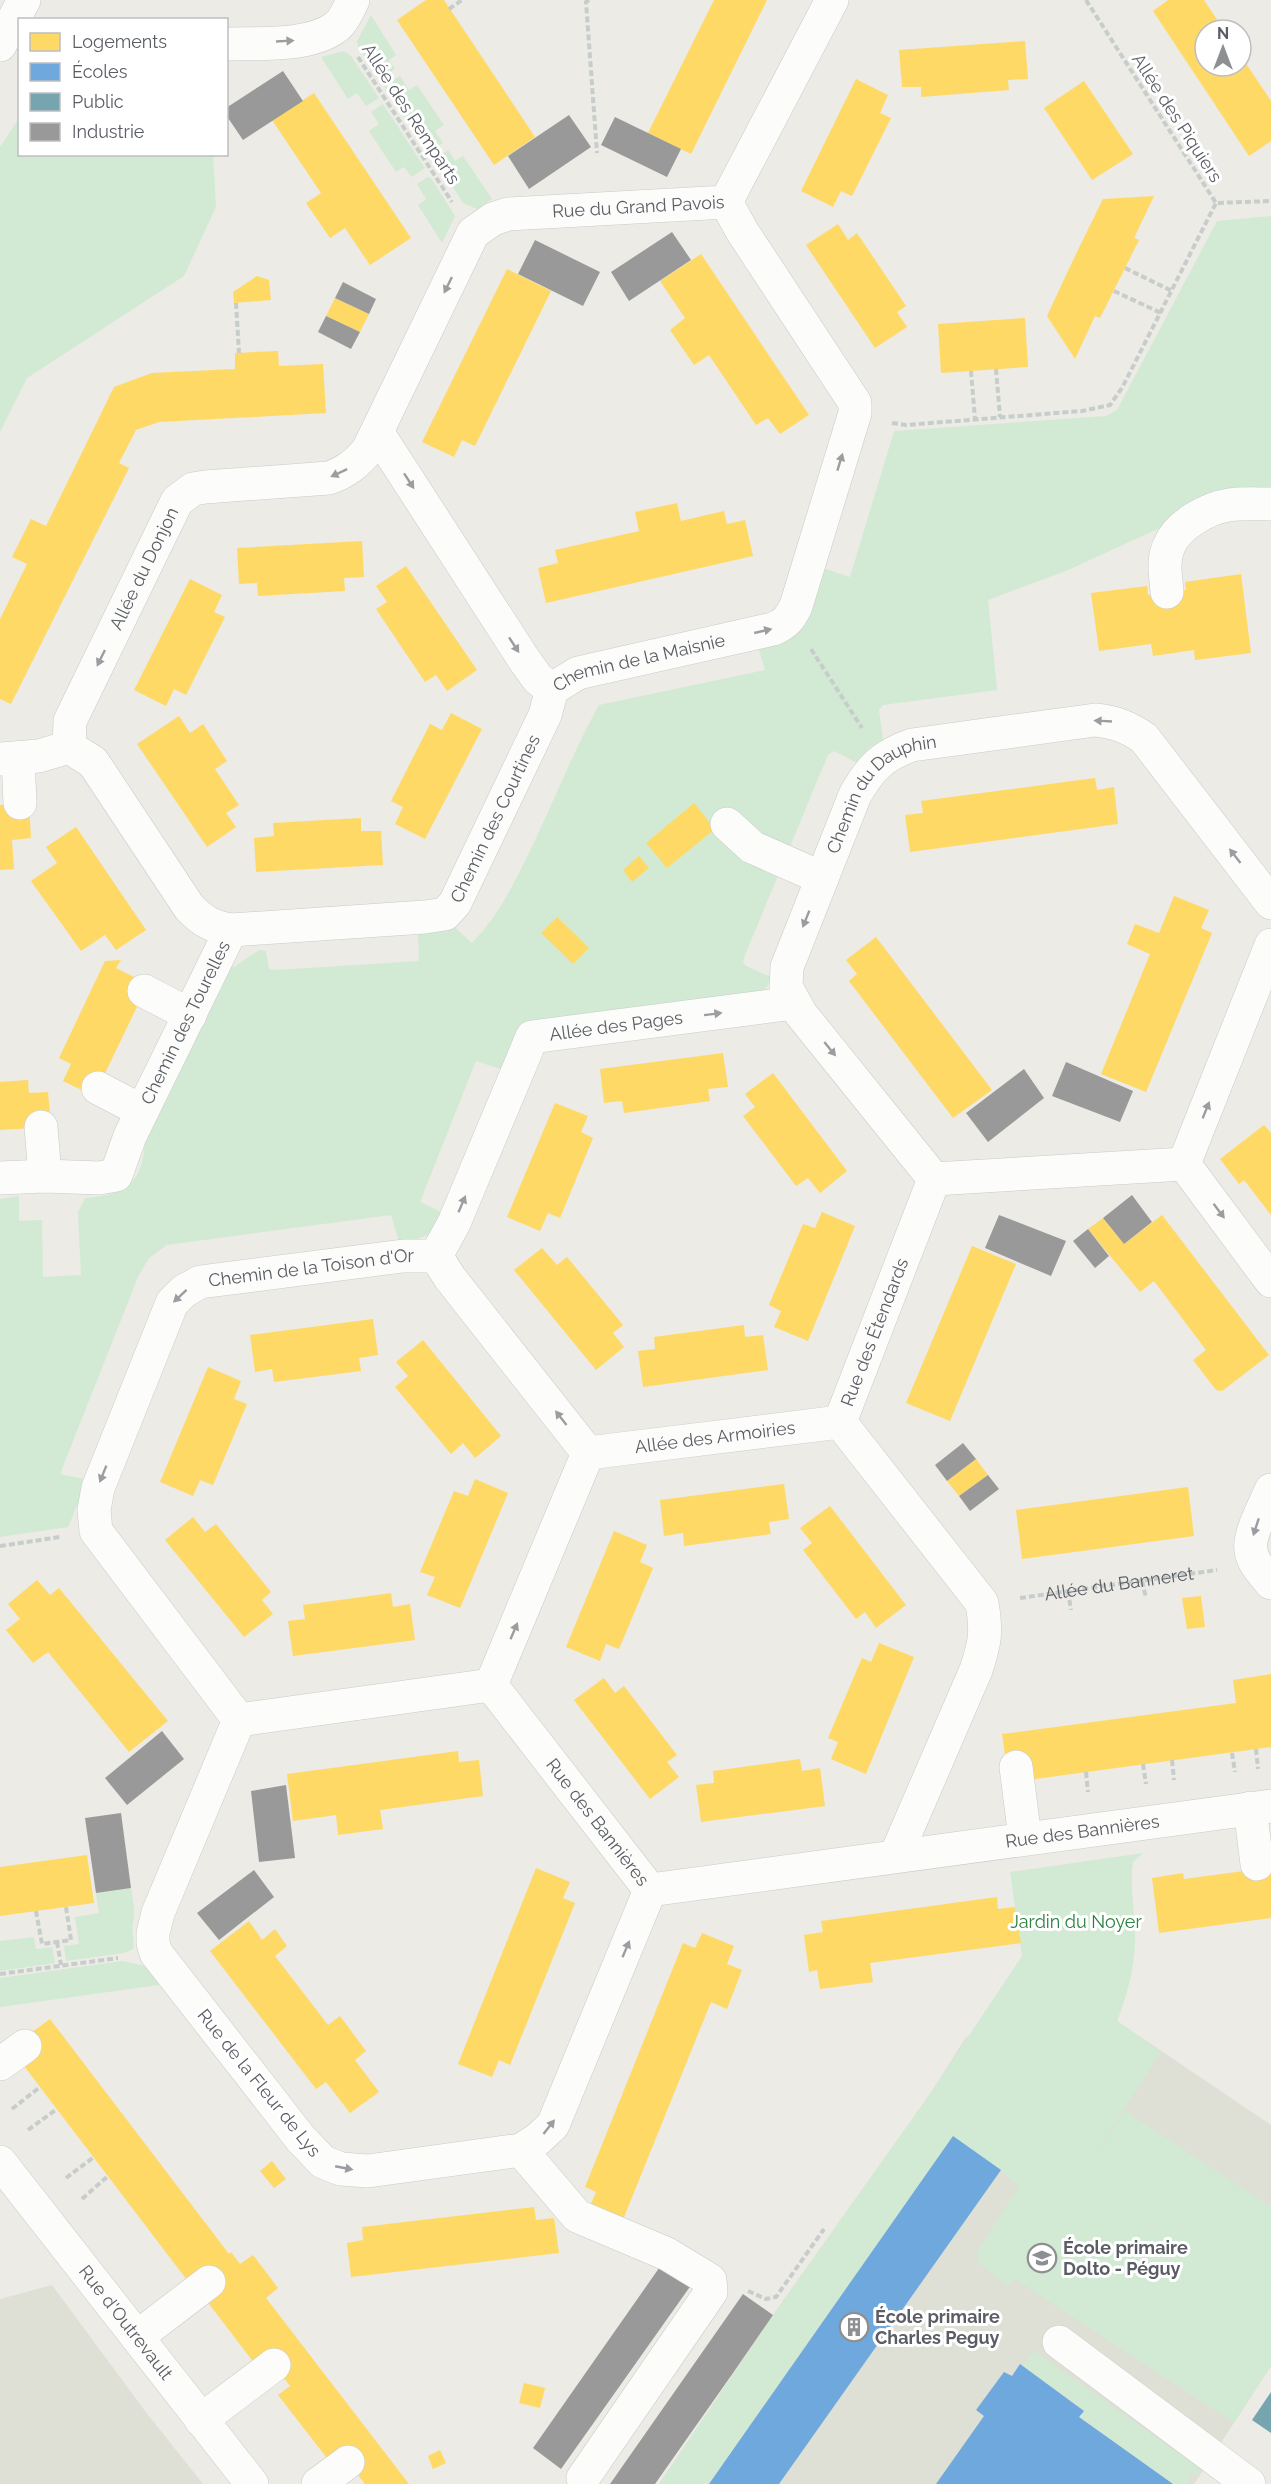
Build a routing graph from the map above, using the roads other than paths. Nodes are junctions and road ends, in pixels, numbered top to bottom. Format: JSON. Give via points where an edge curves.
{"nodes":[{"id":1,"x":24,"y":0,"type":"edge"},
{"id":2,"x":832,"y":0,"type":"edge"},
{"id":3,"x":345,"y":13,"type":"edge"},
{"id":4,"x":228,"y":44,"type":"edge"},
{"id":5,"x":0,"y":45,"type":"edge"},
{"id":6,"x":18,"y":54,"type":"edge"},
{"id":7,"x":0,"y":55,"type":"edge"},
{"id":8,"x":726,"y":202,"type":"junction"},
{"id":9,"x":377,"y":432,"type":"junction"},
{"id":10,"x":1271,"y":504,"type":"edge"},
{"id":11,"x":1167,"y":592,"type":"dead end"},
{"id":12,"x":552,"y":689,"type":"junction"},
{"id":13,"x":69,"y":747,"type":"junction"},
{"id":14,"x":9,"y":759,"type":"edge"},
{"id":15,"x":20,"y":804,"type":"dead end"},
{"id":16,"x":727,"y":824,"type":"dead end"},
{"id":17,"x":822,"y":878,"type":"junction"},
{"id":18,"x":1271,"y":903,"type":"edge"},
{"id":19,"x":231,"y":930,"type":"junction"},
{"id":20,"x":1271,"y":945,"type":"edge"},
{"id":21,"x":144,"y":991,"type":"dead end"},
{"id":22,"x":794,"y":1003,"type":"junction"},
{"id":23,"x":190,"y":1015,"type":"junction"},
{"id":24,"x":98,"y":1088,"type":"dead end"},
{"id":25,"x":142,"y":1111,"type":"junction"},
{"id":26,"x":41,"y":1127,"type":"dead end"},
{"id":27,"x":1184,"y":1164,"type":"junction"},
{"id":28,"x":45,"y":1176,"type":"junction"},
{"id":29,"x":0,"y":1178,"type":"edge"},
{"id":30,"x":934,"y":1179,"type":"junction"},
{"id":31,"x":436,"y":1256,"type":"junction"},
{"id":32,"x":1271,"y":1281,"type":"edge"},
{"id":33,"x":840,"y":1422,"type":"junction"},
{"id":34,"x":588,"y":1452,"type":"junction"},
{"id":35,"x":1271,"y":1490,"type":"edge"},
{"id":36,"x":1264,"y":1574,"type":"edge"},
{"id":37,"x":491,"y":1685,"type":"junction"},
{"id":38,"x":239,"y":1720,"type":"junction"},
{"id":39,"x":1016,"y":1767,"type":"dead end"},
{"id":40,"x":1261,"y":1807,"type":"edge"},
{"id":41,"x":1025,"y":1838,"type":"junction"},
{"id":42,"x":896,"y":1855,"type":"junction"},
{"id":43,"x":1257,"y":1864,"type":"dead end"},
{"id":44,"x":650,"y":1890,"type":"junction"},
{"id":45,"x":521,"y":2150,"type":"junction"},
{"id":46,"x":0,"y":2162,"type":"edge"},
{"id":47,"x":197,"y":2279,"type":"dead end"},
{"id":48,"x":130,"y":2329,"type":"junction"},
{"id":49,"x":1059,"y":2342,"type":"dead end"},
{"id":50,"x":279,"y":2373,"type":"dead end"},
{"id":51,"x":208,"y":2428,"type":"junction"},
{"id":52,"x":353,"y":2475,"type":"edge"},
{"id":53,"x":583,"y":2478,"type":"dead end"},
{"id":54,"x":252,"y":2484,"type":"edge"},
{"id":55,"x":318,"y":2484,"type":"edge"},
{"id":56,"x":1248,"y":2484,"type":"edge"}],
"edges":[{"from":1,"to":5,"type":"street"},
{"from":2,"to":8,"type":"street","name":"Rue du Grand Pavois"},
{"from":4,"to":3,"type":"street","one_way":true,"via":[[321,36]]},
{"from":6,"to":7,"type":"street"},
{"from":8,"to":9,"type":"street","name":"Rue du Grand Pavois","one_way":true,"via":[[464,220]]},
{"from":12,"to":8,"type":"street","name":"Chemin de la Maisnie","one_way":true,"via":[[578,673],[773,629],[783,625],[796,606],[855,403]]},
{"from":9,"to":12,"type":"street","name":"Chemin de la Maisnie","one_way":true,"via":[[525,661],[538,679]]},
{"from":9,"to":13,"type":"street","name":"Allée du Donjon","one_way":true,"via":[[356,464],[329,478],[205,487],[193,489],[177,501],[70,721]]},
{"from":10,"to":11,"type":"street","via":[[1228,505],[1200,515],[1178,533],[1169,545],[1165,561]]},
{"from":12,"to":19,"type":"street","name":"Chemin des Courtines","via":[[545,715],[455,903],[445,914]]},
{"from":13,"to":14,"type":"street"},
{"from":13,"to":19,"type":"street","name":"Chemin des Tourelles","via":[[93,762],[189,908],[201,920]]},
{"from":14,"to":15,"type":"street"},
{"from":16,"to":17,"type":"street","via":[[752,848]]},
{"from":18,"to":17,"type":"street","name":"Chemin du Dauphin","one_way":true,"via":[[1144,738],[1114,722],[1095,720],[912,745],[893,752],[864,779]]},
{"from":17,"to":22,"type":"street","name":"Chemin du Dauphin","one_way":true,"via":[[787,968],[786,987]]},
{"from":19,"to":23,"type":"street","name":"Chemin des Tourelles"},
{"from":27,"to":20,"type":"street","one_way":true},
{"from":21,"to":23,"type":"street"},
{"from":22,"to":30,"type":"street","name":"Chemin du Dauphin","one_way":true},
{"from":31,"to":22,"type":"street","name":"Allée des Pages","one_way":true,"via":[[454,1223],[532,1037]]},
{"from":23,"to":25,"type":"street","name":"Chemin des Tourelles"},
{"from":24,"to":25,"type":"street"},
{"from":25,"to":28,"type":"street","name":"Chemin des Tourelles","via":[[116,1175]]},
{"from":26,"to":28,"type":"street"},
{"from":27,"to":30,"type":"street"},
{"from":27,"to":32,"type":"street","one_way":true},
{"from":28,"to":29,"type":"street","name":"Chemin des Tourelles"},
{"from":30,"to":33,"type":"street","name":"Rue des Étendards"},
{"from":34,"to":31,"type":"street","name":"Chemin de la Toison d'Or","one_way":true},
{"from":31,"to":38,"type":"street","name":"Chemin de la Toison d'Or","one_way":true,"via":[[403,1256],[200,1282],[172,1303],[98,1488],[96,1531]]},
{"from":33,"to":34,"type":"street","name":"Allée des Armoiries"},
{"from":33,"to":42,"type":"street","name":"Rue des Étendards","via":[[982,1603],[986,1640]]},
{"from":37,"to":34,"type":"street","one_way":true},
{"from":35,"to":36,"type":"street","one_way":true,"via":[[1250,1550]]},
{"from":37,"to":38,"type":"street"},
{"from":37,"to":44,"type":"street","name":"Rue des Bannières"},
{"from":38,"to":45,"type":"street","name":"Rue de la Fleur de Lys","one_way":true,"via":[[158,1913],[153,1943],[141,1955],[323,2162],[341,2169],[368,2171]]},
{"from":39,"to":41,"type":"street"},
{"from":40,"to":41,"type":"street","name":"Rue des Bannières"},
{"from":40,"to":43,"type":"street"},
{"from":41,"to":42,"type":"street","name":"Rue des Bannières"},
{"from":42,"to":44,"type":"street","name":"Rue des Bannières"},
{"from":45,"to":44,"type":"street","name":"Rue de la Fleur de Lys","one_way":true,"via":[[553,2125]]},
{"from":45,"to":53,"type":"street","via":[[576,2216],[668,2254],[710,2280],[711,2292]]},
{"from":46,"to":48,"type":"street","name":"Rue d'Outrevault"},
{"from":47,"to":48,"type":"street"},
{"from":48,"to":51,"type":"street","name":"Rue d'Outrevault"},
{"from":49,"to":56,"type":"street"},
{"from":50,"to":51,"type":"street"},
{"from":51,"to":54,"type":"street","name":"Rue d'Outrevault"},
{"from":52,"to":55,"type":"street"}]}
